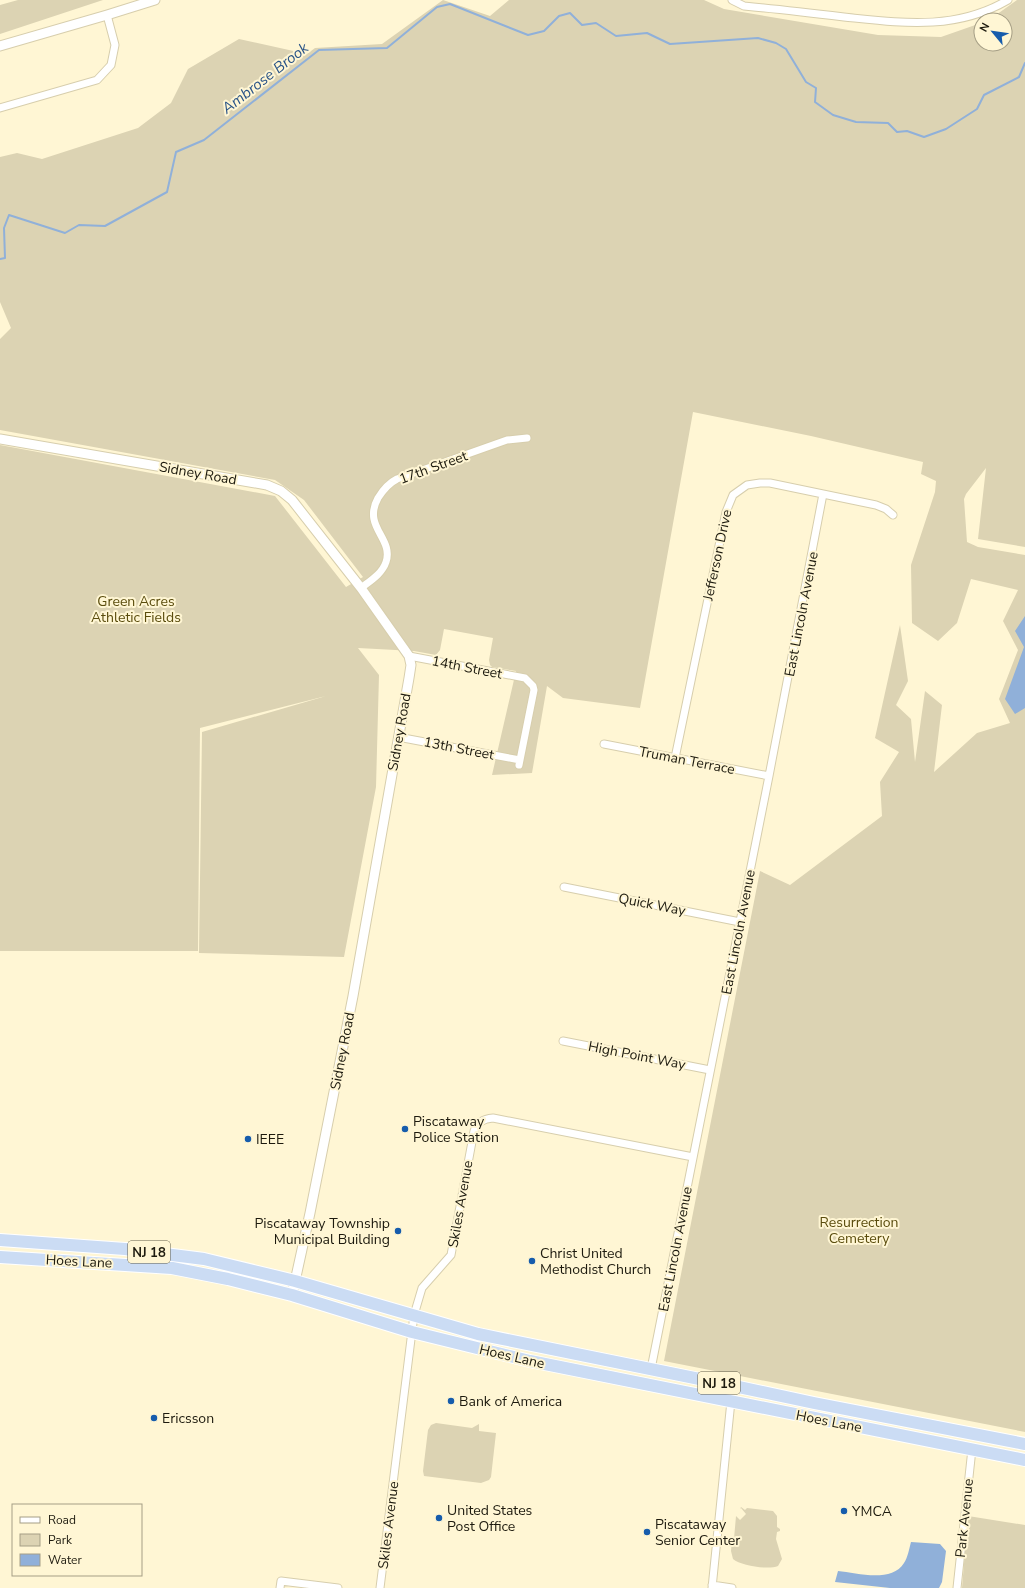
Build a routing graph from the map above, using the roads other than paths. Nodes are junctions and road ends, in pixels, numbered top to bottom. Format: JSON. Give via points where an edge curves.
{"nodes":[{"id":1,"x":155,"y":0,"type":"edge"},
{"id":2,"x":732,"y":0,"type":"edge"},
{"id":3,"x":1008,"y":0,"type":"edge"},
{"id":4,"x":107,"y":15,"type":"junction"},
{"id":5,"x":0,"y":46,"type":"edge"},
{"id":6,"x":0,"y":108,"type":"edge"},
{"id":7,"x":527,"y":438,"type":"dead end"},
{"id":8,"x":0,"y":439,"type":"edge"},
{"id":9,"x":823,"y":494,"type":"junction"},
{"id":10,"x":893,"y":515,"type":"dead end"},
{"id":11,"x":361,"y":588,"type":"junction"},
{"id":12,"x":409,"y":656,"type":"junction"},
{"id":13,"x":398,"y":737,"type":"junction"},
{"id":14,"x":604,"y":744,"type":"dead end"},
{"id":15,"x":675,"y":758,"type":"junction"},
{"id":16,"x":520,"y":762,"type":"joint"},
{"id":17,"x":769,"y":776,"type":"junction"},
{"id":18,"x":564,"y":887,"type":"dead end"},
{"id":19,"x":740,"y":922,"type":"junction"},
{"id":20,"x":564,"y":1041,"type":"dead end"},
{"id":21,"x":710,"y":1070,"type":"junction"},
{"id":22,"x":693,"y":1157,"type":"junction"},
{"id":23,"x":0,"y":1240,"type":"edge"},
{"id":24,"x":0,"y":1256,"type":"edge"},
{"id":25,"x":295,"y":1281,"type":"junction"},
{"id":26,"x":292,"y":1295,"type":"junction"},
{"id":27,"x":414,"y":1315,"type":"junction"},
{"id":28,"x":412,"y":1332,"type":"junction"},
{"id":29,"x":651,"y":1369,"type":"junction"},
{"id":30,"x":731,"y":1401,"type":"junction"},
{"id":31,"x":1025,"y":1444,"type":"edge"},
{"id":32,"x":972,"y":1449,"type":"junction"},
{"id":33,"x":1025,"y":1460,"type":"edge"},
{"id":34,"x":712,"y":1587,"type":"edge"},
{"id":35,"x":280,"y":1588,"type":"edge"},
{"id":36,"x":338,"y":1588,"type":"edge"},
{"id":37,"x":380,"y":1588,"type":"edge"},
{"id":38,"x":732,"y":1588,"type":"edge"},
{"id":39,"x":957,"y":1588,"type":"edge"}],
"edges":[{"from":1,"to":4,"type":"street"},
{"from":2,"to":3,"type":"street","via":[[744,6],[919,24],[956,20],[996,7]]},
{"from":4,"to":5,"type":"street"},
{"from":4,"to":6,"type":"street","via":[[115,45],[111,65],[97,80]]},
{"from":7,"to":11,"type":"street","name":"17th Street","via":[[507,440],[391,482],[379,497],[373,516],[386,547],[386,561],[377,575]]},
{"from":8,"to":11,"type":"street","name":"Sidney Road","via":[[267,485],[281,491],[292,500]]},
{"from":9,"to":10,"type":"street","name":"Jefferson Drive","via":[[876,505]]},
{"from":9,"to":15,"type":"street","name":"Jefferson Drive","via":[[760,483],[747,485],[733,495],[726,512]]},
{"from":9,"to":17,"type":"street","name":"East Lincoln Avenue"},
{"from":11,"to":12,"type":"street","name":"Sidney Road"},
{"from":12,"to":13,"type":"street","name":"Sidney Road","via":[[411,665]]},
{"from":12,"to":16,"type":"street","name":"14th Street","via":[[525,678],[534,690]]},
{"from":13,"to":16,"type":"street","name":"13th Street"},
{"from":13,"to":25,"type":"street","name":"Sidney Road","via":[[353,996]]},
{"from":14,"to":15,"type":"street","name":"Truman Terrace"},
{"from":15,"to":17,"type":"street","name":"Truman Terrace"},
{"from":17,"to":19,"type":"street","name":"East Lincoln Avenue"},
{"from":18,"to":19,"type":"street","name":"Quick Way"},
{"from":19,"to":21,"type":"street","name":"East Lincoln Avenue"},
{"from":20,"to":21,"type":"street","name":"High Point Way"},
{"from":21,"to":22,"type":"street","name":"East Lincoln Avenue"},
{"from":22,"to":27,"type":"street","name":"Skiles Avenue","via":[[493,1118],[485,1119],[478,1123],[474,1131],[451,1255],[422,1288]]},
{"from":22,"to":29,"type":"street","name":"East Lincoln Avenue"},
{"from":23,"to":25,"type":"highway","name":"Hoes Lane","number":"NJ 18","via":[[167,1254],[211,1261]]},
{"from":24,"to":26,"type":"highway","name":"Hoes Lane","number":"NJ 18","via":[[172,1268]]},
{"from":25,"to":26,"type":"street","name":"Sidney Road"},
{"from":25,"to":27,"type":"highway","name":"Hoes Lane","number":"NJ 18"},
{"from":26,"to":28,"type":"highway","name":"Hoes Lane","number":"NJ 18"},
{"from":27,"to":28,"type":"street","name":"Skiles Avenue"},
{"from":27,"to":29,"type":"highway","name":"Hoes Lane","number":"NJ 18","via":[[478,1334]]},
{"from":28,"to":30,"type":"highway","name":"Hoes Lane","number":"NJ 18","via":[[530,1361]]},
{"from":28,"to":37,"type":"street","name":"Skiles Avenue"},
{"from":29,"to":31,"type":"highway","name":"Hoes Lane","number":"NJ 18"},
{"from":30,"to":32,"type":"highway","name":"Hoes Lane","number":"NJ 18"},
{"from":30,"to":34,"type":"street"},
{"from":32,"to":33,"type":"highway","name":"Hoes Lane","number":"NJ 18"},
{"from":32,"to":39,"type":"street","name":"Park Avenue"},
{"from":34,"to":38,"type":"street"},
{"from":35,"to":36,"type":"street","via":[[281,1581]]}]}
